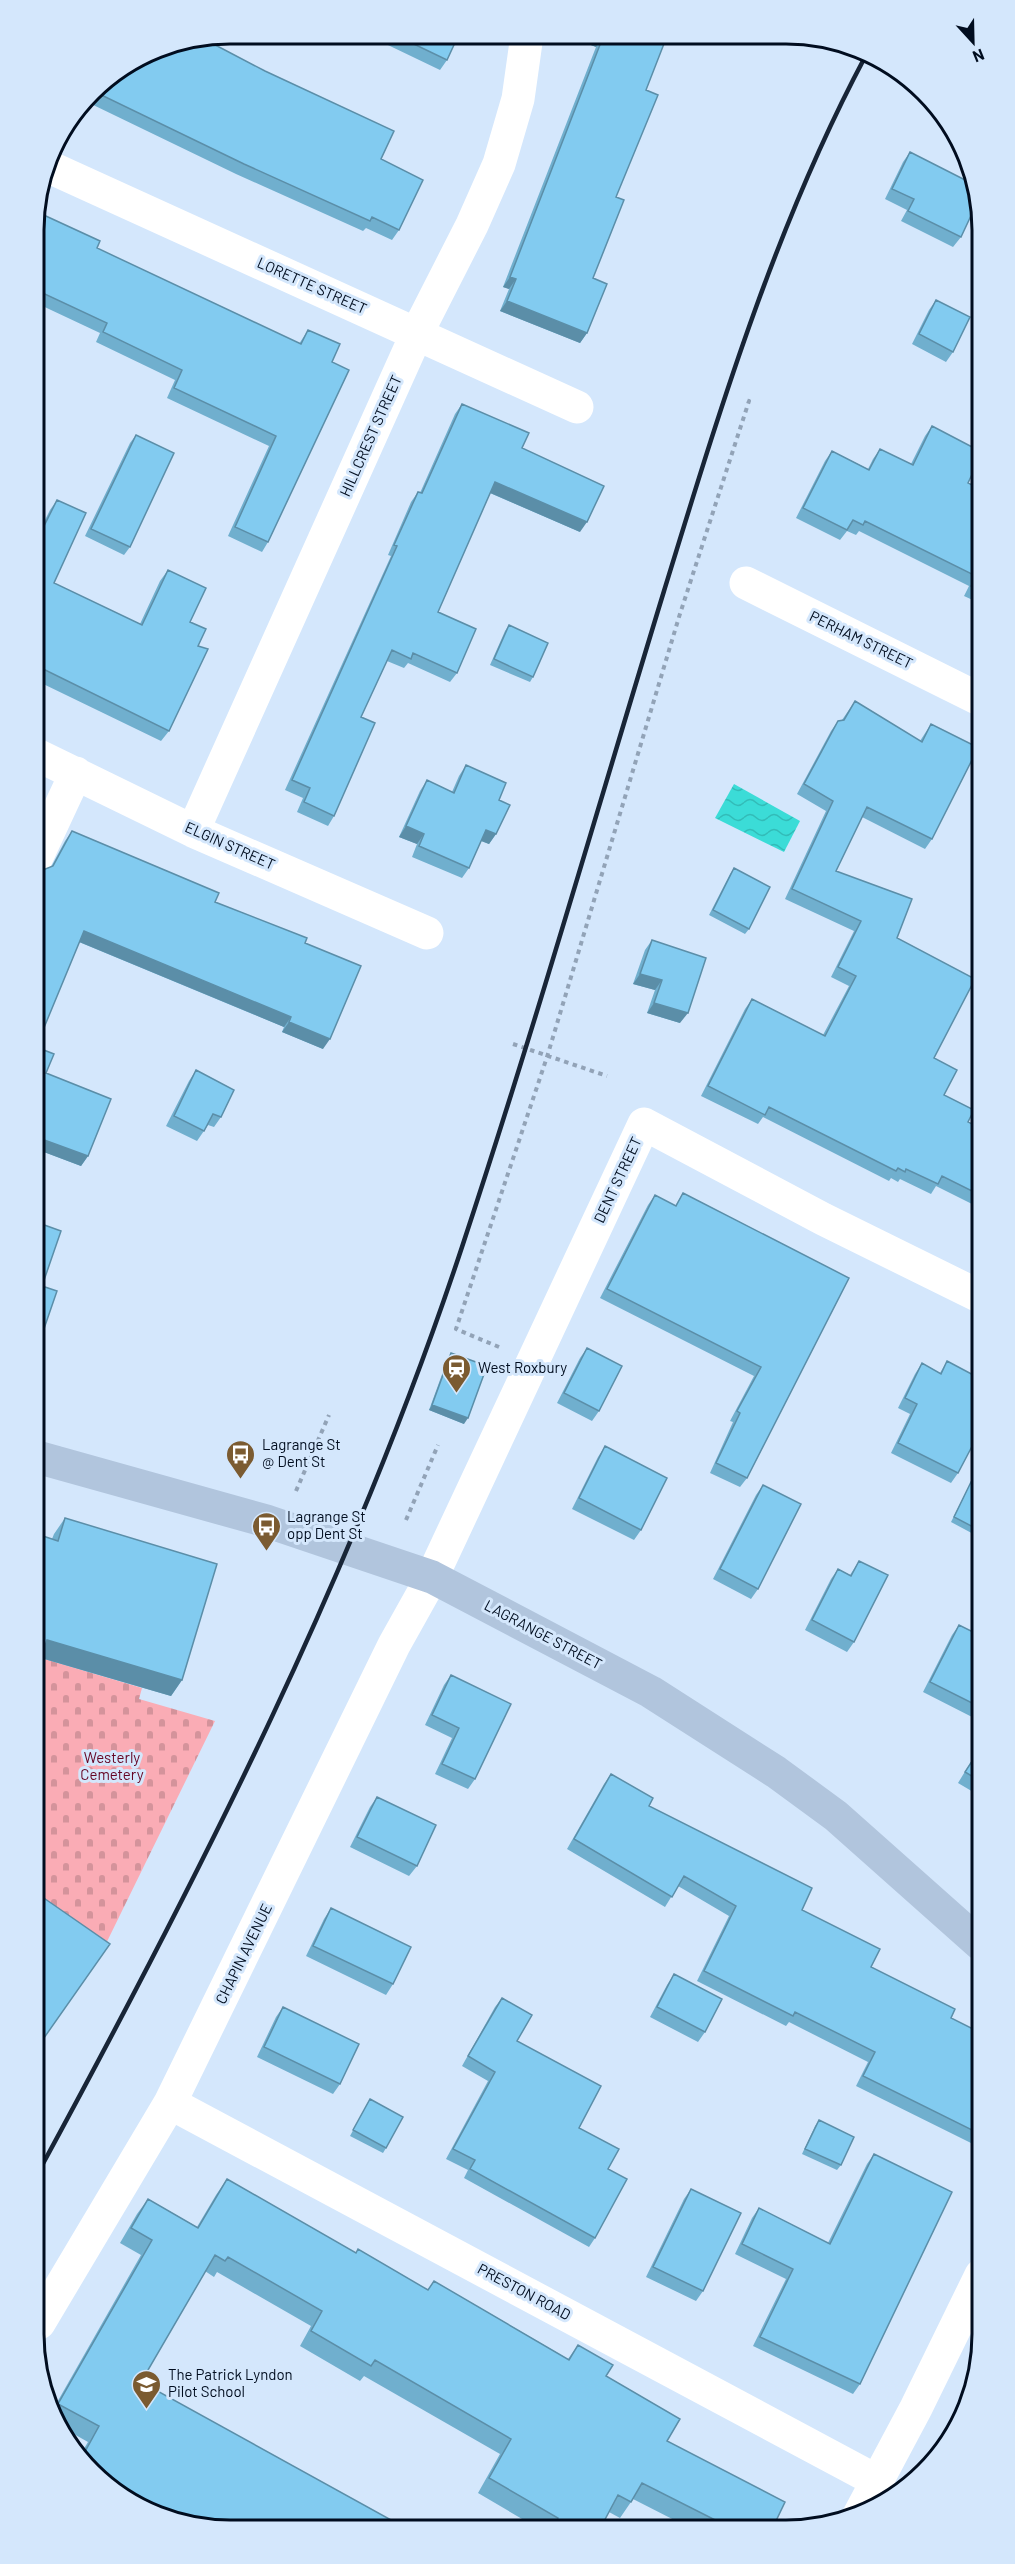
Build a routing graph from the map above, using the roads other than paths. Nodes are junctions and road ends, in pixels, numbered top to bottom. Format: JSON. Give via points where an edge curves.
{"nodes":[{"id":1,"x":526,"y":44,"type":"edge"},
{"id":2,"x":54,"y":169,"type":"edge"},
{"id":3,"x":417,"y":333,"type":"junction"},
{"id":4,"x":577,"y":407,"type":"dead end"},
{"id":5,"x":746,"y":583,"type":"dead end"},
{"id":6,"x":972,"y":695,"type":"edge"},
{"id":7,"x":44,"y":758,"type":"edge"},
{"id":8,"x":76,"y":773,"type":"junction"},
{"id":9,"x":193,"y":831,"type":"junction"},
{"id":10,"x":44,"y":842,"type":"edge"},
{"id":11,"x":427,"y":933,"type":"dead end"},
{"id":12,"x":971,"y":1292,"type":"edge"},
{"id":13,"x":44,"y":1459,"type":"edge"},
{"id":14,"x":432,"y":1577,"type":"junction"},
{"id":15,"x":971,"y":1936,"type":"edge"},
{"id":16,"x":170,"y":2103,"type":"junction"},
{"id":17,"x":971,"y":2295,"type":"edge"},
{"id":18,"x":44,"y":2315,"type":"edge"},
{"id":19,"x":877,"y":2481,"type":"junction"},
{"id":20,"x":866,"y":2502,"type":"edge"}],
"edges":[{"from":1,"to":3,"type":"street","name":"HILLCREST STREET","via":[[518,99],[499,164]]},
{"from":2,"to":3,"type":"street","name":"LORETTE STREET"},
{"from":3,"to":4,"type":"street","name":"LORETTE STREET"},
{"from":3,"to":9,"type":"street","name":"HILLCREST STREET"},
{"from":5,"to":6,"type":"street","name":"PERHAM STREET"},
{"from":7,"to":8,"type":"street","name":"ELGIN STREET"},
{"from":8,"to":9,"type":"street","name":"ELGIN STREET"},
{"from":8,"to":10,"type":"street"},
{"from":9,"to":11,"type":"street","name":"ELGIN STREET"},
{"from":12,"to":14,"type":"street","name":"DENT STREET","via":[[645,1124]]},
{"from":13,"to":14,"type":"main road","name":"LAGRANGE STREET","via":[[266,1521]]},
{"from":14,"to":15,"type":"main road","name":"LAGRANGE STREET","via":[[651,1692],[776,1772],[836,1816]]},
{"from":14,"to":16,"type":"street","name":"CHAPIN AVENUE","via":[[394,1645]]},
{"from":16,"to":18,"type":"street","name":"CHAPIN AVENUE"},
{"from":16,"to":19,"type":"street","name":"PRESTON ROAD"},
{"from":17,"to":19,"type":"street"},
{"from":19,"to":20,"type":"street"}]}
